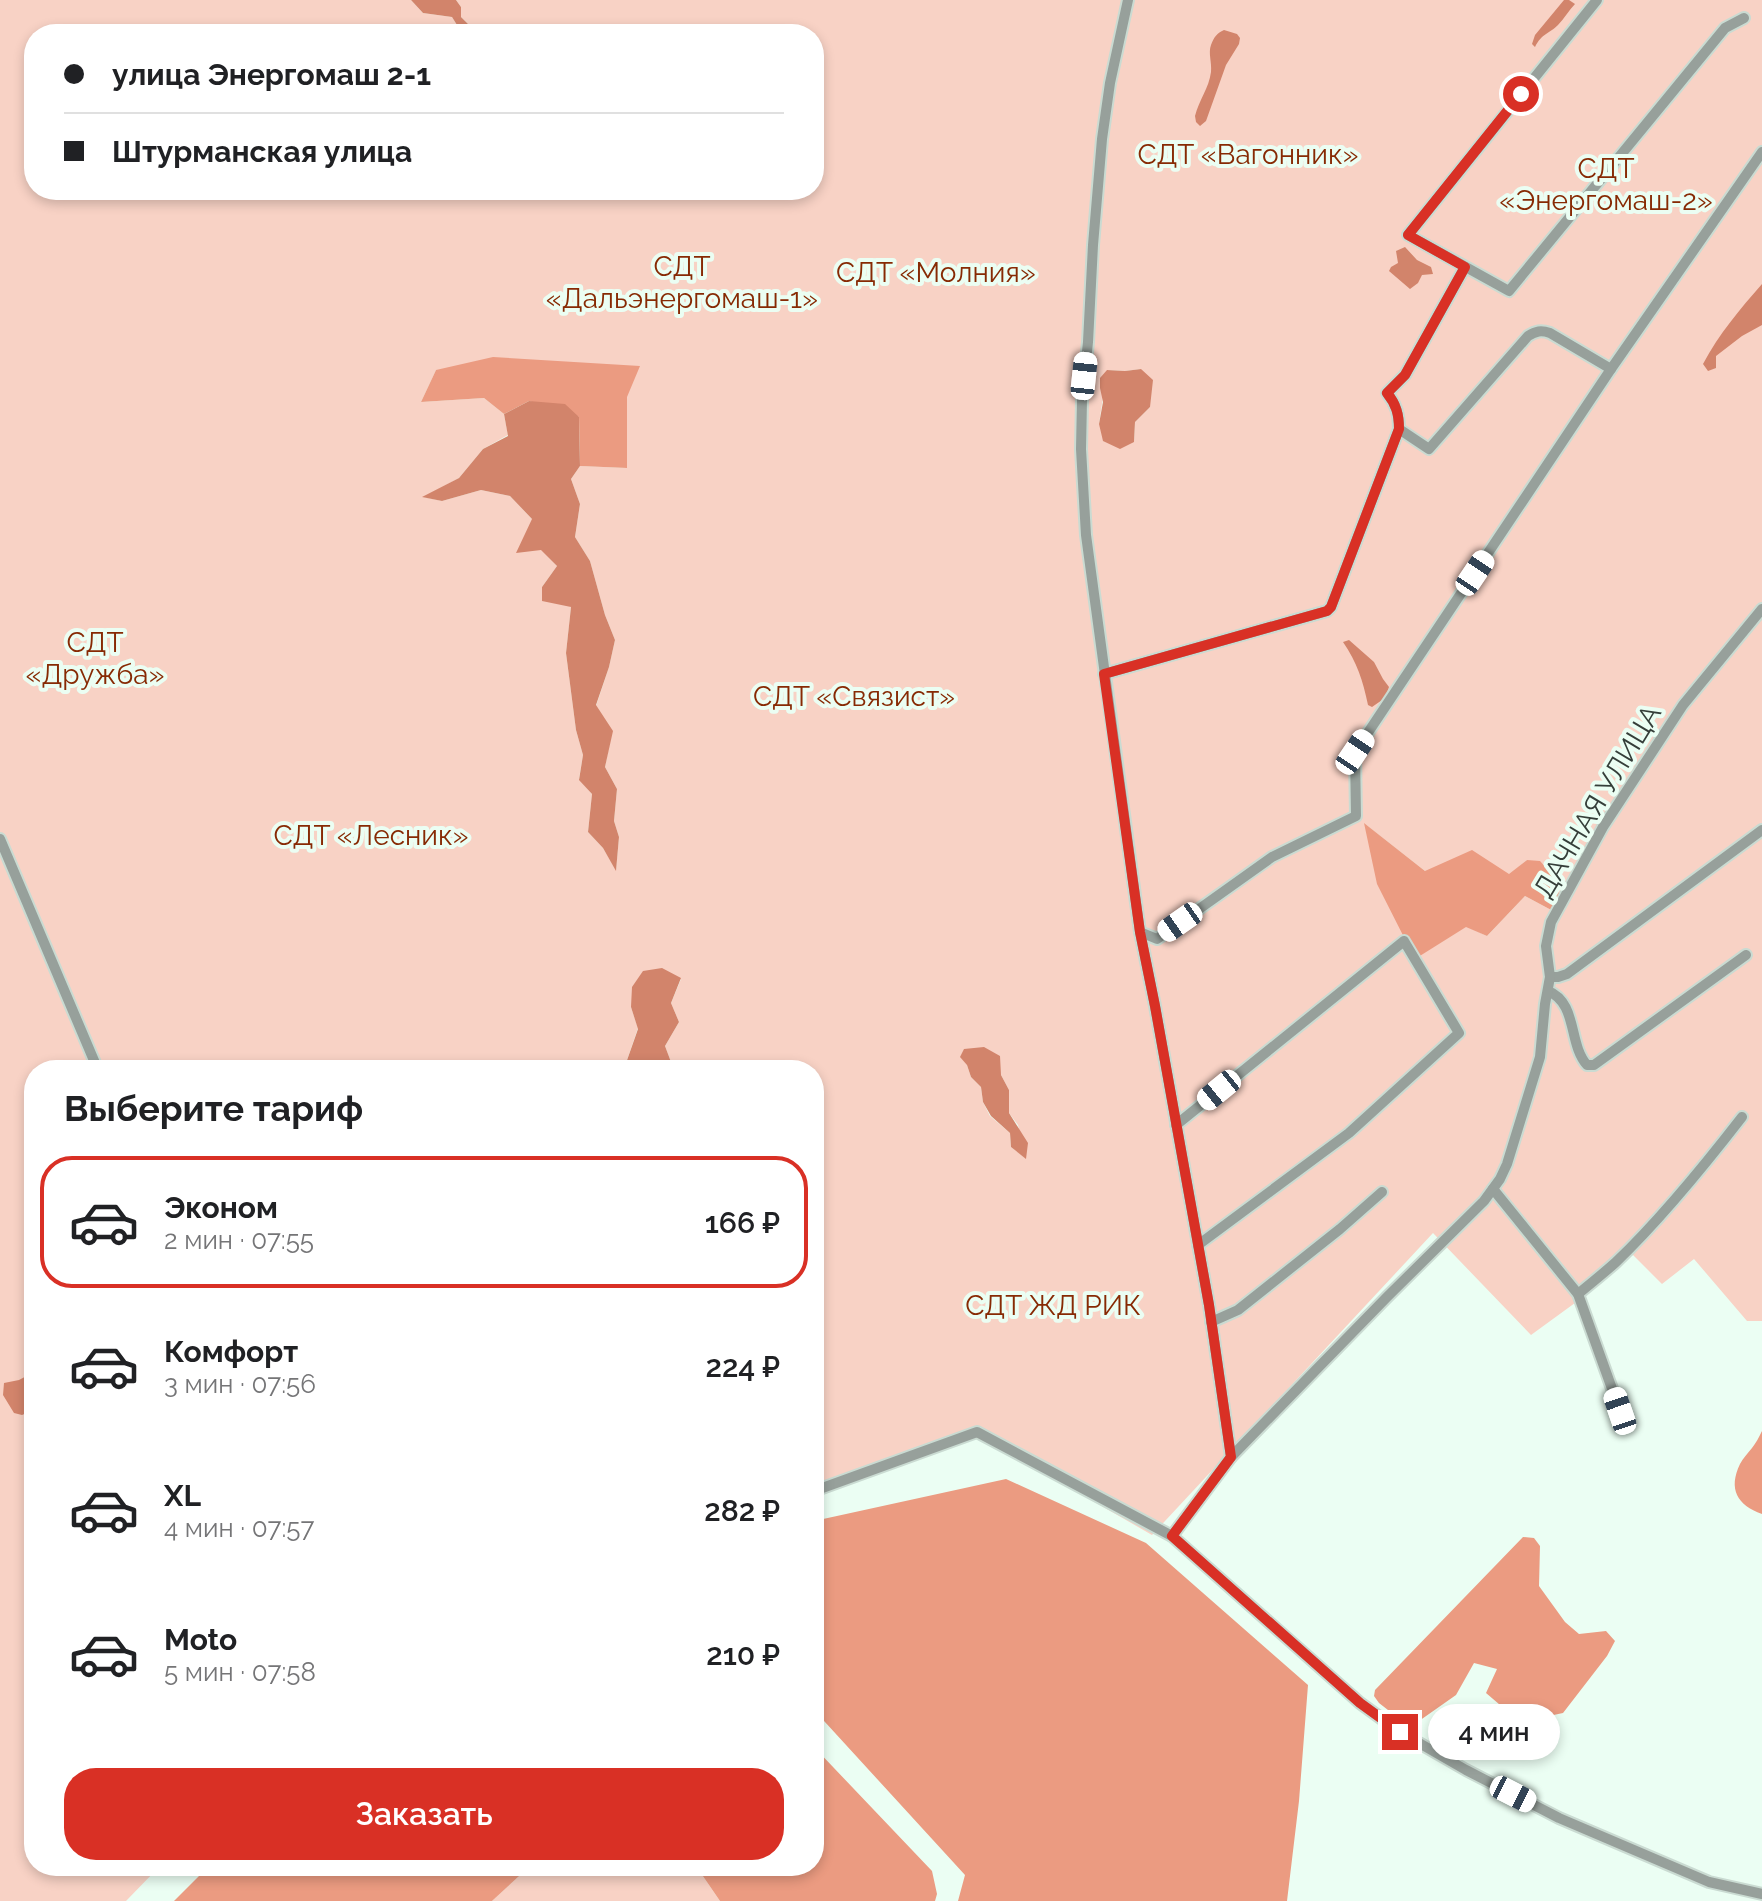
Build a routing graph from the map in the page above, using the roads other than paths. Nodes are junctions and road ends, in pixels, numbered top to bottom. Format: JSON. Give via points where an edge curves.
{"nodes":[{"id":1,"x":1128,"y":0,"type":"edge"},
{"id":2,"x":1597,"y":0,"type":"edge"},
{"id":3,"x":1744,"y":18,"type":"dead end"},
{"id":4,"x":1762,"y":152,"type":"edge"},
{"id":5,"x":1465,"y":267,"type":"junction"},
{"id":6,"x":1611,"y":369,"type":"junction"},
{"id":7,"x":1399,"y":429,"type":"junction"},
{"id":8,"x":1762,"y":609,"type":"edge"},
{"id":9,"x":1104,"y":674,"type":"junction"},
{"id":10,"x":1762,"y":830,"type":"edge"},
{"id":11,"x":0,"y":839,"type":"edge"},
{"id":12,"x":1140,"y":932,"type":"junction"},
{"id":13,"x":1746,"y":955,"type":"dead end"},
{"id":14,"x":1550,"y":977,"type":"junction"},
{"id":15,"x":1548,"y":991,"type":"junction"},
{"id":16,"x":94,"y":1060,"type":"edge"},
{"id":17,"x":1742,"y":1117,"type":"dead end"},
{"id":18,"x":1176,"y":1125,"type":"junction"},
{"id":19,"x":1493,"y":1189,"type":"junction"},
{"id":20,"x":1382,"y":1192,"type":"dead end"},
{"id":21,"x":1198,"y":1245,"type":"junction"},
{"id":22,"x":1578,"y":1294,"type":"junction"},
{"id":23,"x":1211,"y":1322,"type":"junction"},
{"id":24,"x":1620,"y":1411,"type":"dead end"},
{"id":25,"x":1231,"y":1457,"type":"junction"},
{"id":26,"x":824,"y":1487,"type":"edge"},
{"id":27,"x":1172,"y":1536,"type":"junction"},
{"id":28,"x":1762,"y":1894,"type":"edge"}],
"edges":[{"from":1,"to":9,"type":"street","via":[[1102,139],[1082,400],[1086,535]]},
{"from":2,"to":5,"type":"street","via":[[1408,235]]},
{"from":3,"to":5,"type":"street","via":[[1725,28],[1509,291]]},
{"from":4,"to":6,"type":"street"},
{"from":5,"to":7,"type":"street","via":[[1405,375],[1387,393],[1396,407]]},
{"from":6,"to":7,"type":"street","via":[[1550,333],[1534,332],[1429,449]]},
{"from":6,"to":12,"type":"street","via":[[1355,752],[1356,816],[1272,857],[1157,939]]},
{"from":7,"to":9,"type":"street","via":[[1329,610]]},
{"from":8,"to":14,"type":"street","name":"ДАЧНАЯ УЛИЦА","via":[[1683,705],[1603,827],[1549,929]]},
{"from":9,"to":12,"type":"street"},
{"from":10,"to":14,"type":"street","via":[[1567,974]]},
{"from":11,"to":16,"type":"street"},
{"from":12,"to":18,"type":"street"},
{"from":13,"to":15,"type":"street","via":[[1594,1065],[1581,1057],[1565,1005]]},
{"from":14,"to":15,"type":"street","name":"ДАЧНАЯ УЛИЦА"},
{"from":15,"to":19,"type":"street","name":"ДАЧНАЯ УЛИЦА","via":[[1540,1057],[1507,1164]]},
{"from":17,"to":22,"type":"street","via":[[1651,1225]]},
{"from":18,"to":21,"type":"street"},
{"from":18,"to":21,"type":"street","via":[[1404,941],[1459,1033],[1349,1133]]},
{"from":19,"to":22,"type":"street"},
{"from":19,"to":25,"type":"street","name":"ДАЧНАЯ УЛИЦА"},
{"from":20,"to":23,"type":"street","via":[[1238,1310]]},
{"from":21,"to":23,"type":"street"},
{"from":22,"to":24,"type":"street"},
{"from":23,"to":25,"type":"street"},
{"from":25,"to":27,"type":"street","name":"ДАЧНАЯ УЛИЦА"},
{"from":26,"to":27,"type":"street","via":[[977,1432]]},
{"from":27,"to":28,"type":"street","via":[[1360,1703],[1400,1732],[1559,1818],[1709,1882]]}]}
